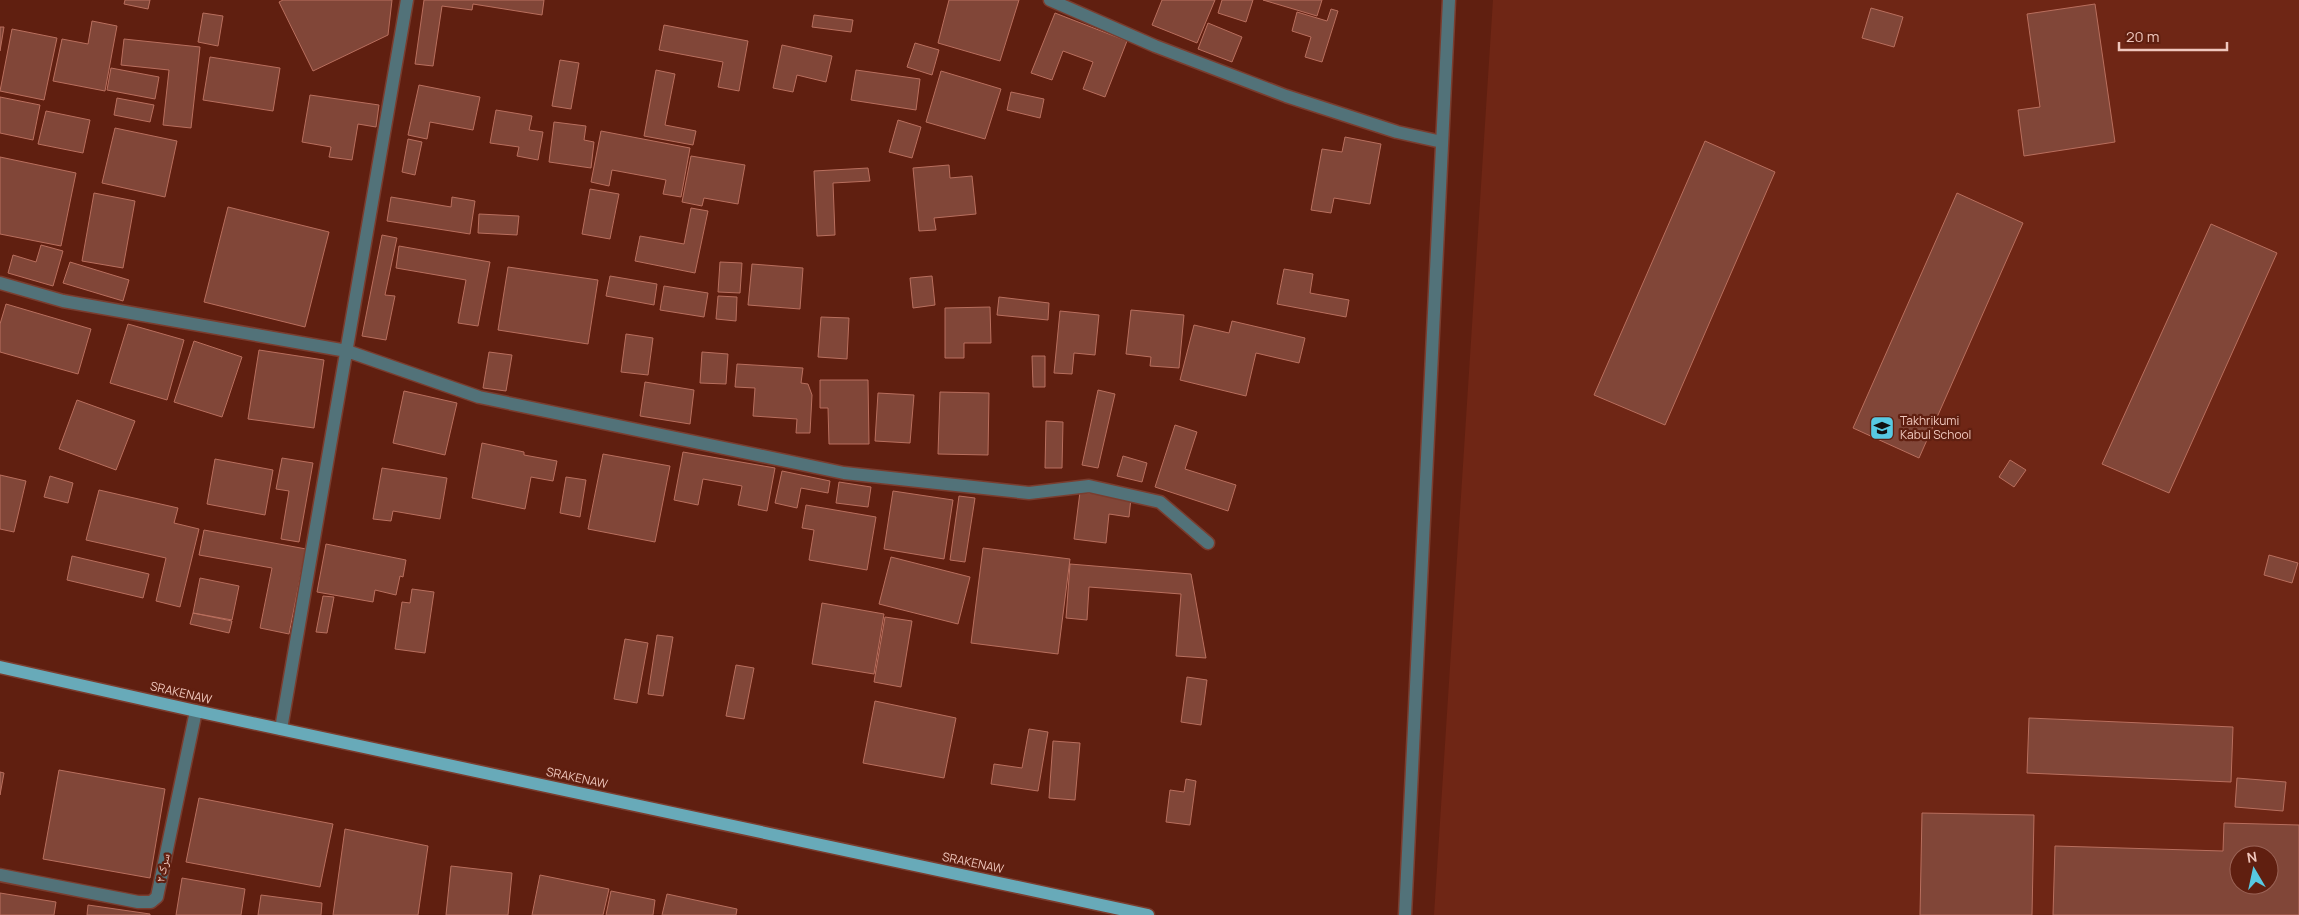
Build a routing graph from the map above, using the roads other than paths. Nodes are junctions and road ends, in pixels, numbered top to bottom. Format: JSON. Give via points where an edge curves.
{"nodes":[{"id":1,"x":407,"y":0,"type":"edge"},
{"id":2,"x":1050,"y":0,"type":"edge"},
{"id":3,"x":1449,"y":0,"type":"edge"},
{"id":4,"x":1442,"y":142,"type":"junction"},
{"id":5,"x":0,"y":283,"type":"edge"},
{"id":6,"x":347,"y":351,"type":"junction"},
{"id":7,"x":1208,"y":543,"type":"dead end"},
{"id":8,"x":0,"y":666,"type":"edge"},
{"id":9,"x":196,"y":711,"type":"junction"},
{"id":10,"x":281,"y":729,"type":"junction"},
{"id":11,"x":0,"y":875,"type":"edge"},
{"id":12,"x":1148,"y":915,"type":"edge"},
{"id":13,"x":1405,"y":915,"type":"edge"}],
"edges":[{"from":1,"to":6,"type":"street"},
{"from":2,"to":4,"type":"street","via":[[1154,46],[1286,96],[1396,132]]},
{"from":3,"to":4,"type":"street"},
{"from":4,"to":13,"type":"street"},
{"from":5,"to":6,"type":"street","via":[[63,301]]},
{"from":6,"to":7,"type":"street","via":[[479,397],[844,472],[1029,493],[1089,486],[1160,502]]},
{"from":6,"to":10,"type":"street"},
{"from":8,"to":9,"type":"main road","name":"SRAKENAW"},
{"from":9,"to":10,"type":"main road","name":"SRAKENAW"},
{"from":9,"to":11,"type":"street","name":"سرک ۲","via":[[157,897],[151,902],[138,902]]},
{"from":10,"to":12,"type":"main road","name":"SRAKENAW"}]}
